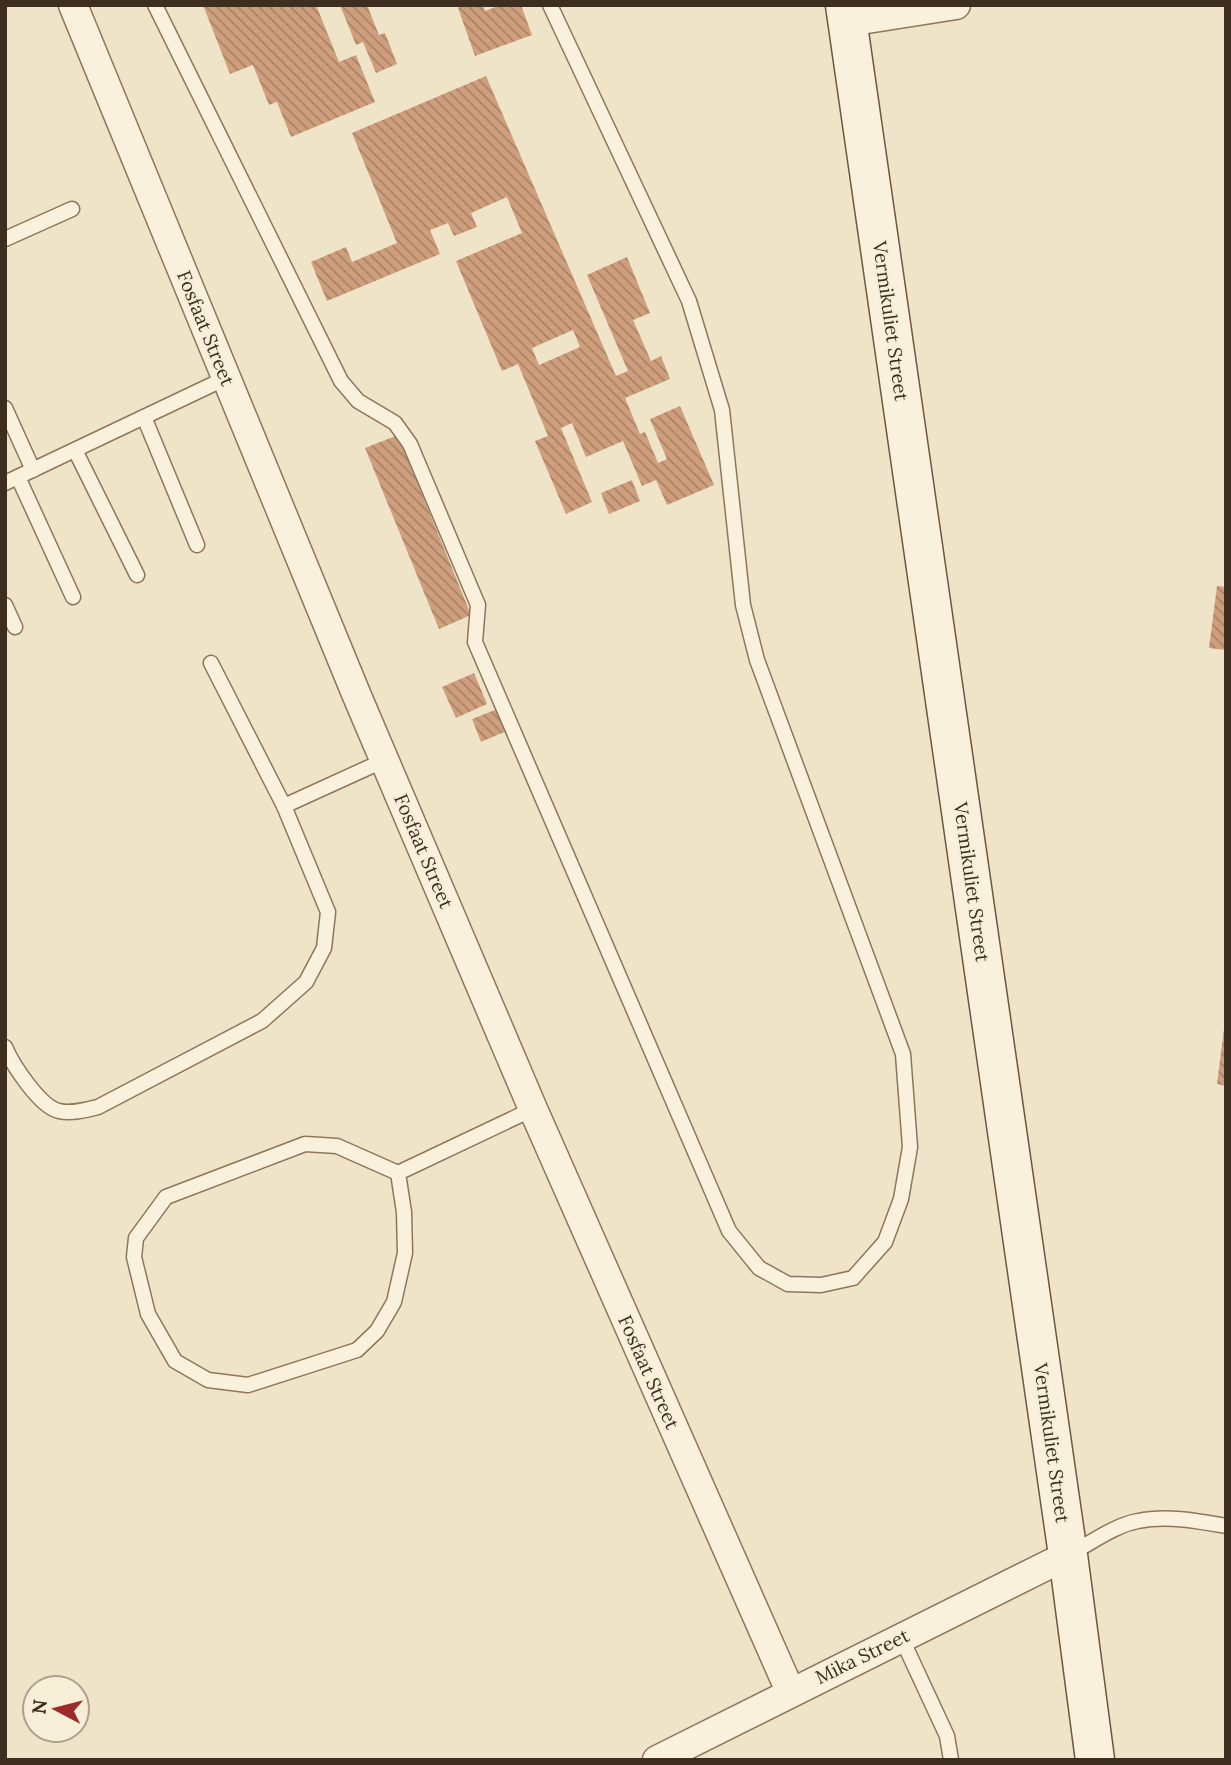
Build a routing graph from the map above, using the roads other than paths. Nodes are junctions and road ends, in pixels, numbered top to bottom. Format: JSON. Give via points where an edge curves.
{"nodes":[{"id":1,"x":73,"y":5,"type":"edge"},
{"id":2,"x":155,"y":5,"type":"edge"},
{"id":3,"x":550,"y":5,"type":"edge"},
{"id":4,"x":956,"y":5,"type":"edge"},
{"id":5,"x":847,"y":14,"type":"edge"},
{"id":6,"x":72,"y":209,"type":"dead end"},
{"id":7,"x":5,"y":239,"type":"edge"},
{"id":8,"x":226,"y":378,"type":"junction"},
{"id":9,"x":5,"y":408,"type":"edge"},
{"id":10,"x":144,"y":417,"type":"junction"},
{"id":11,"x":75,"y":450,"type":"junction"},
{"id":12,"x":33,"y":470,"type":"junction"},
{"id":13,"x":12,"y":480,"type":"edge"},
{"id":14,"x":197,"y":545,"type":"dead end"},
{"id":15,"x":137,"y":575,"type":"dead end"},
{"id":16,"x":73,"y":597,"type":"dead end"},
{"id":17,"x":5,"y":605,"type":"edge"},
{"id":18,"x":15,"y":627,"type":"dead end"},
{"id":19,"x":211,"y":663,"type":"dead end"},
{"id":20,"x":385,"y":760,"type":"junction"},
{"id":21,"x":284,"y":806,"type":"junction"},
{"id":22,"x":5,"y":1047,"type":"edge"},
{"id":23,"x":533,"y":1110,"type":"junction"},
{"id":24,"x":398,"y":1173,"type":"junction"},
{"id":25,"x":1226,"y":1526,"type":"edge"},
{"id":26,"x":1068,"y":1555,"type":"junction"},
{"id":27,"x":901,"y":1637,"type":"junction"},
{"id":28,"x":790,"y":1691,"type":"junction"},
{"id":29,"x":657,"y":1760,"type":"edge"},
{"id":30,"x":951,"y":1760,"type":"edge"},
{"id":31,"x":1095,"y":1760,"type":"edge"}],
"edges":[{"from":1,"to":8,"type":"street","name":"Fosfaat Street"},
{"from":2,"to":3,"type":"lane","via":[[341,381],[358,401],[395,423],[410,444],[478,605],[475,642],[729,1231],[759,1268],[788,1284],[821,1285],[853,1278],[885,1242],[901,1199],[910,1147],[904,1055],[757,660],[743,605],[722,410],[689,301]]},
{"from":4,"to":5,"type":"street"},
{"from":5,"to":26,"type":"street","name":"Vermikuliet Street"},
{"from":6,"to":7,"type":"lane"},
{"from":8,"to":10,"type":"lane"},
{"from":8,"to":20,"type":"street","name":"Fosfaat Street"},
{"from":9,"to":12,"type":"lane"},
{"from":10,"to":11,"type":"lane"},
{"from":10,"to":14,"type":"lane"},
{"from":11,"to":12,"type":"lane"},
{"from":11,"to":15,"type":"lane"},
{"from":12,"to":13,"type":"lane"},
{"from":13,"to":16,"type":"lane"},
{"from":17,"to":18,"type":"lane"},
{"from":19,"to":21,"type":"lane"},
{"from":20,"to":21,"type":"lane"},
{"from":20,"to":23,"type":"street","name":"Fosfaat Street"},
{"from":21,"to":22,"type":"lane","via":[[328,912],[324,948],[306,982],[262,1021],[98,1107],[78,1112],[58,1111],[45,1104]]},
{"from":23,"to":24,"type":"lane"},
{"from":23,"to":28,"type":"street","name":"Fosfaat Street"},
{"from":24,"to":24,"type":"lane","via":[[405,1253],[394,1302],[377,1331],[357,1350],[248,1385],[208,1380],[175,1361],[148,1314],[134,1257],[136,1238],[166,1197],[305,1144],[337,1146]]},
{"from":25,"to":26,"type":"lane","via":[[1138,1521]]},
{"from":26,"to":27,"type":"street","name":"Mika Street"},
{"from":26,"to":31,"type":"street","name":"Vermikuliet Street"},
{"from":27,"to":28,"type":"street","name":"Mika Street"},
{"from":27,"to":30,"type":"lane","via":[[947,1736]]},
{"from":28,"to":29,"type":"street","name":"Mika Street"}]}
